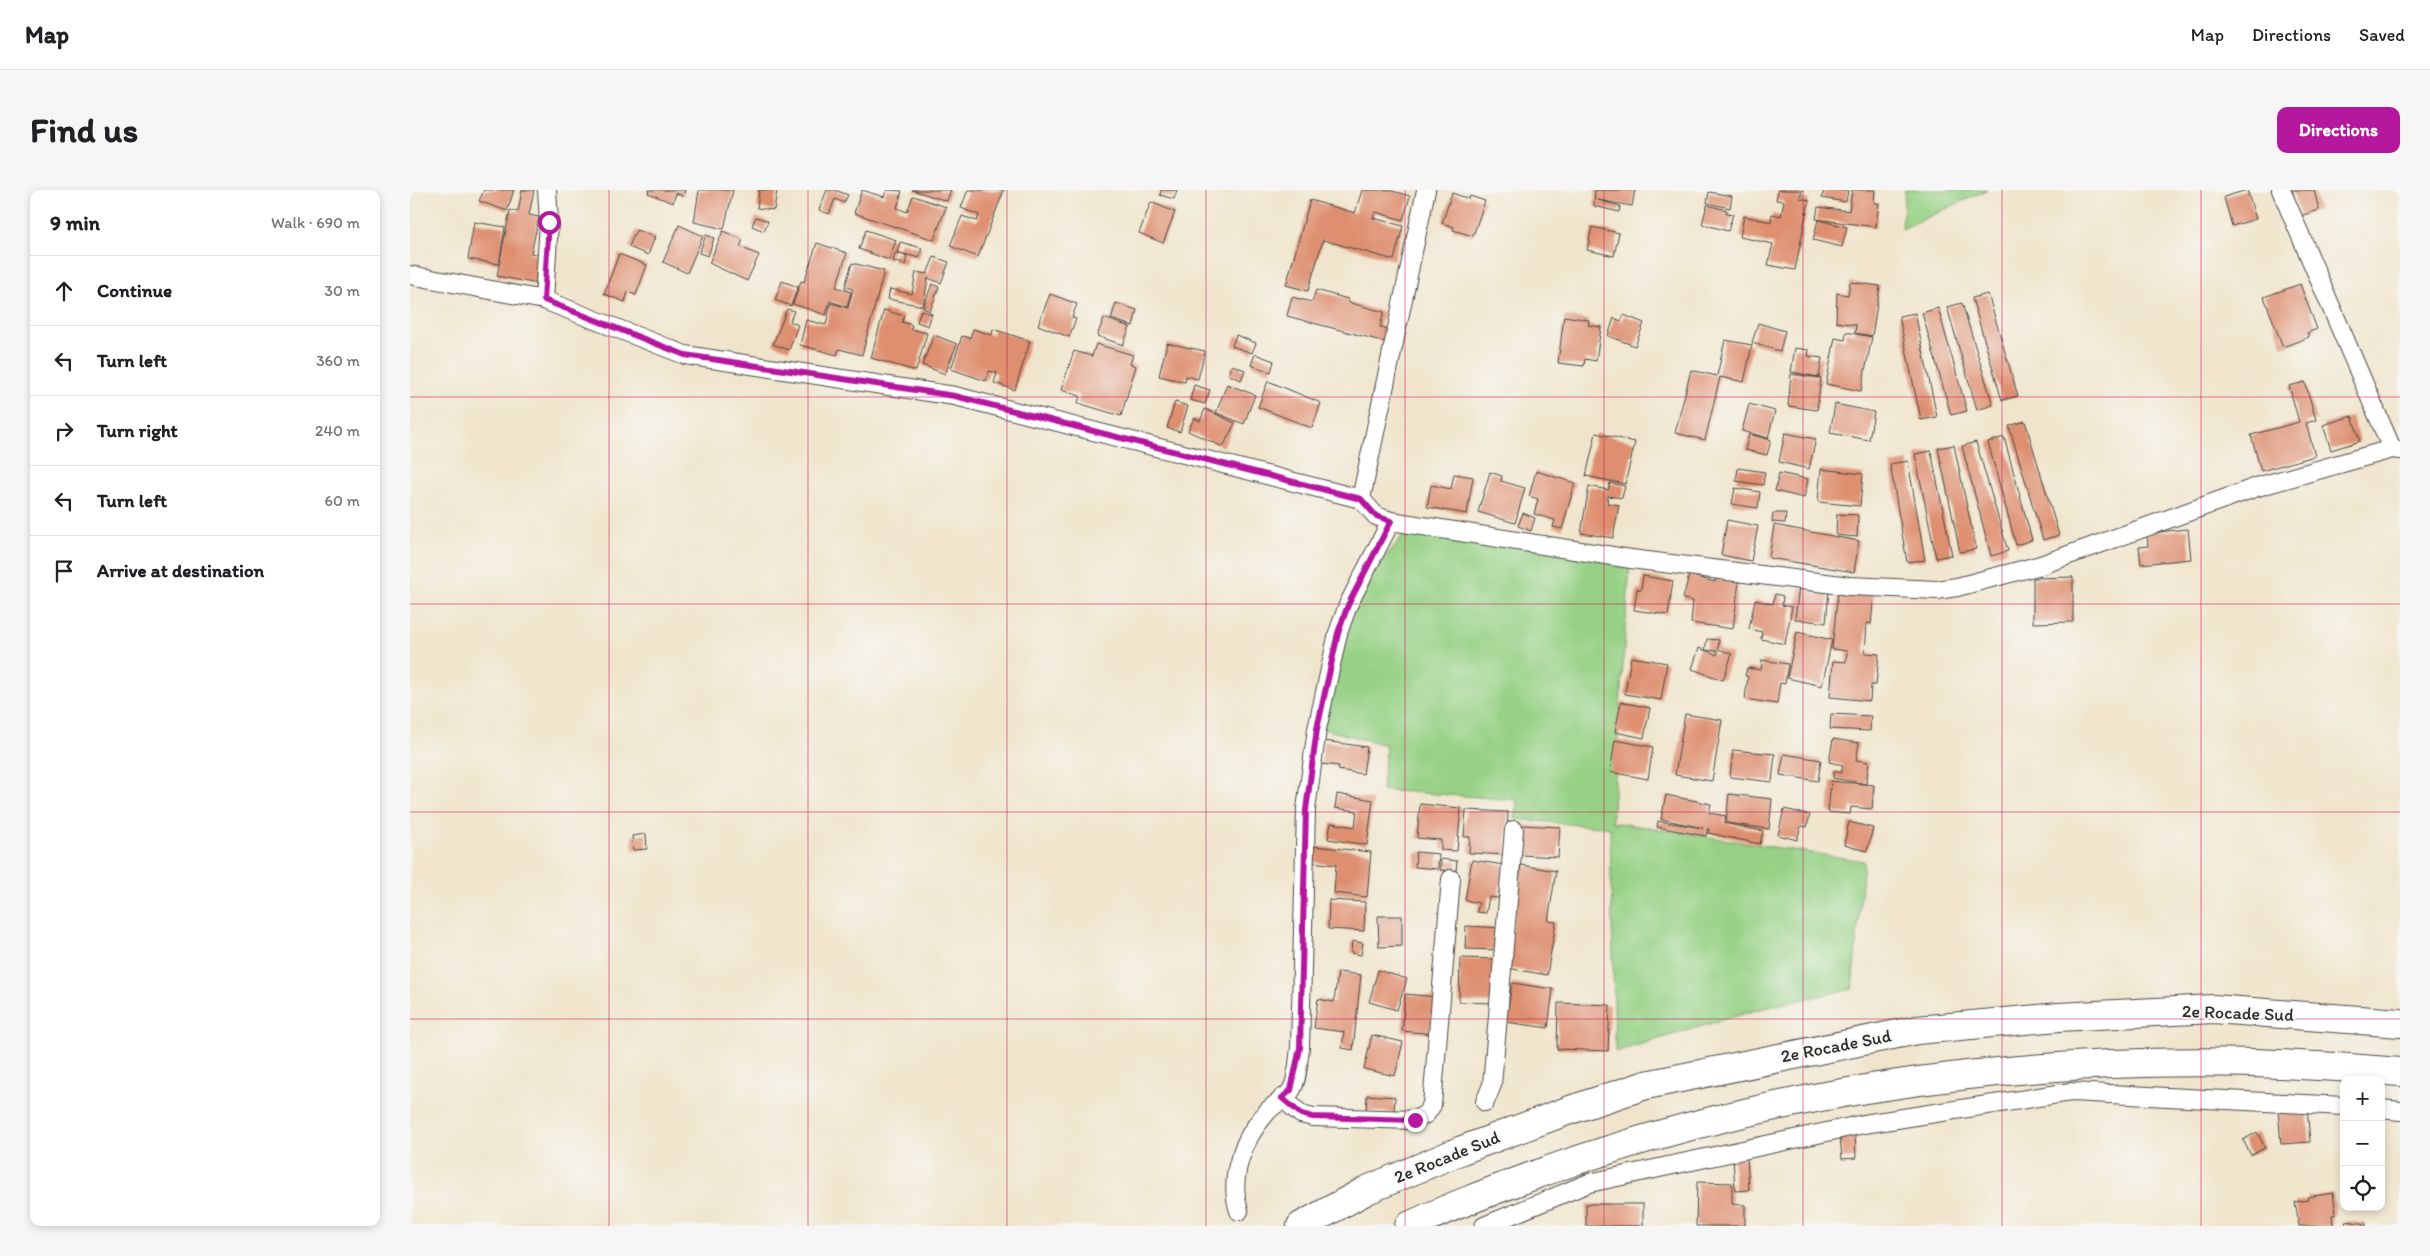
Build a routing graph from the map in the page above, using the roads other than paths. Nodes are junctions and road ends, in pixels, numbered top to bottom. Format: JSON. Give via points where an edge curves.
{"nodes":[{"id":1,"x":547,"y":190,"type":"edge"},
{"id":2,"x":1426,"y":190,"type":"edge"},
{"id":3,"x":2281,"y":190,"type":"edge"},
{"id":4,"x":410,"y":275,"type":"edge"},
{"id":5,"x":544,"y":300,"type":"junction"},
{"id":6,"x":2396,"y":449,"type":"edge"},
{"id":7,"x":1361,"y":499,"type":"junction"},
{"id":8,"x":1391,"y":521,"type":"junction"},
{"id":9,"x":1514,"y":830,"type":"dead end"},
{"id":10,"x":1451,"y":879,"type":"dead end"},
{"id":11,"x":2400,"y":1023,"type":"edge"},
{"id":12,"x":2400,"y":1072,"type":"edge"},
{"id":13,"x":1282,"y":1098,"type":"junction"},
{"id":14,"x":1485,"y":1102,"type":"dead end"},
{"id":15,"x":2340,"y":1106,"type":"edge"},
{"id":16,"x":2385,"y":1109,"type":"edge"},
{"id":17,"x":2400,"y":1111,"type":"edge"},
{"id":18,"x":1239,"y":1211,"type":"dead end"},
{"id":19,"x":1301,"y":1226,"type":"edge"},
{"id":20,"x":1409,"y":1226,"type":"edge"},
{"id":21,"x":1484,"y":1226,"type":"edge"}],
"edges":[{"from":1,"to":5,"type":"street","via":[[549,222]]},
{"from":2,"to":7,"type":"street"},
{"from":3,"to":6,"type":"street"},
{"from":4,"to":5,"type":"street"},
{"from":5,"to":7,"type":"street","via":[[685,355],[955,396]]},
{"from":6,"to":8,"type":"street","via":[[2256,487],[2041,564],[1937,590],[1850,586],[1650,562]]},
{"from":7,"to":8,"type":"street","via":[[1376,516]]},
{"from":8,"to":13,"type":"street","via":[[1348,605],[1338,633],[1317,729],[1306,810],[1300,1048],[1291,1090]]},
{"from":9,"to":14,"type":"street","via":[[1492,1085]]},
{"from":10,"to":13,"type":"street","via":[[1432,1106],[1426,1114],[1415,1120],[1313,1117],[1301,1114]]},
{"from":11,"to":19,"type":"highway","name":"2e Rocade Sud","via":[[2213,1009],[2059,1017],[1917,1030],[1638,1088],[1462,1150],[1367,1190]]},
{"from":12,"to":20,"type":"highway","via":[[2264,1062],[2088,1065],[1832,1094],[1756,1109],[1585,1157],[1442,1210]]},
{"from":13,"to":18,"type":"street","via":[[1266,1112],[1246,1141],[1234,1186]]},
{"from":15,"to":21,"type":"street","via":[[2071,1092],[1864,1124],[1589,1183]]},
{"from":16,"to":17,"type":"street"}]}
